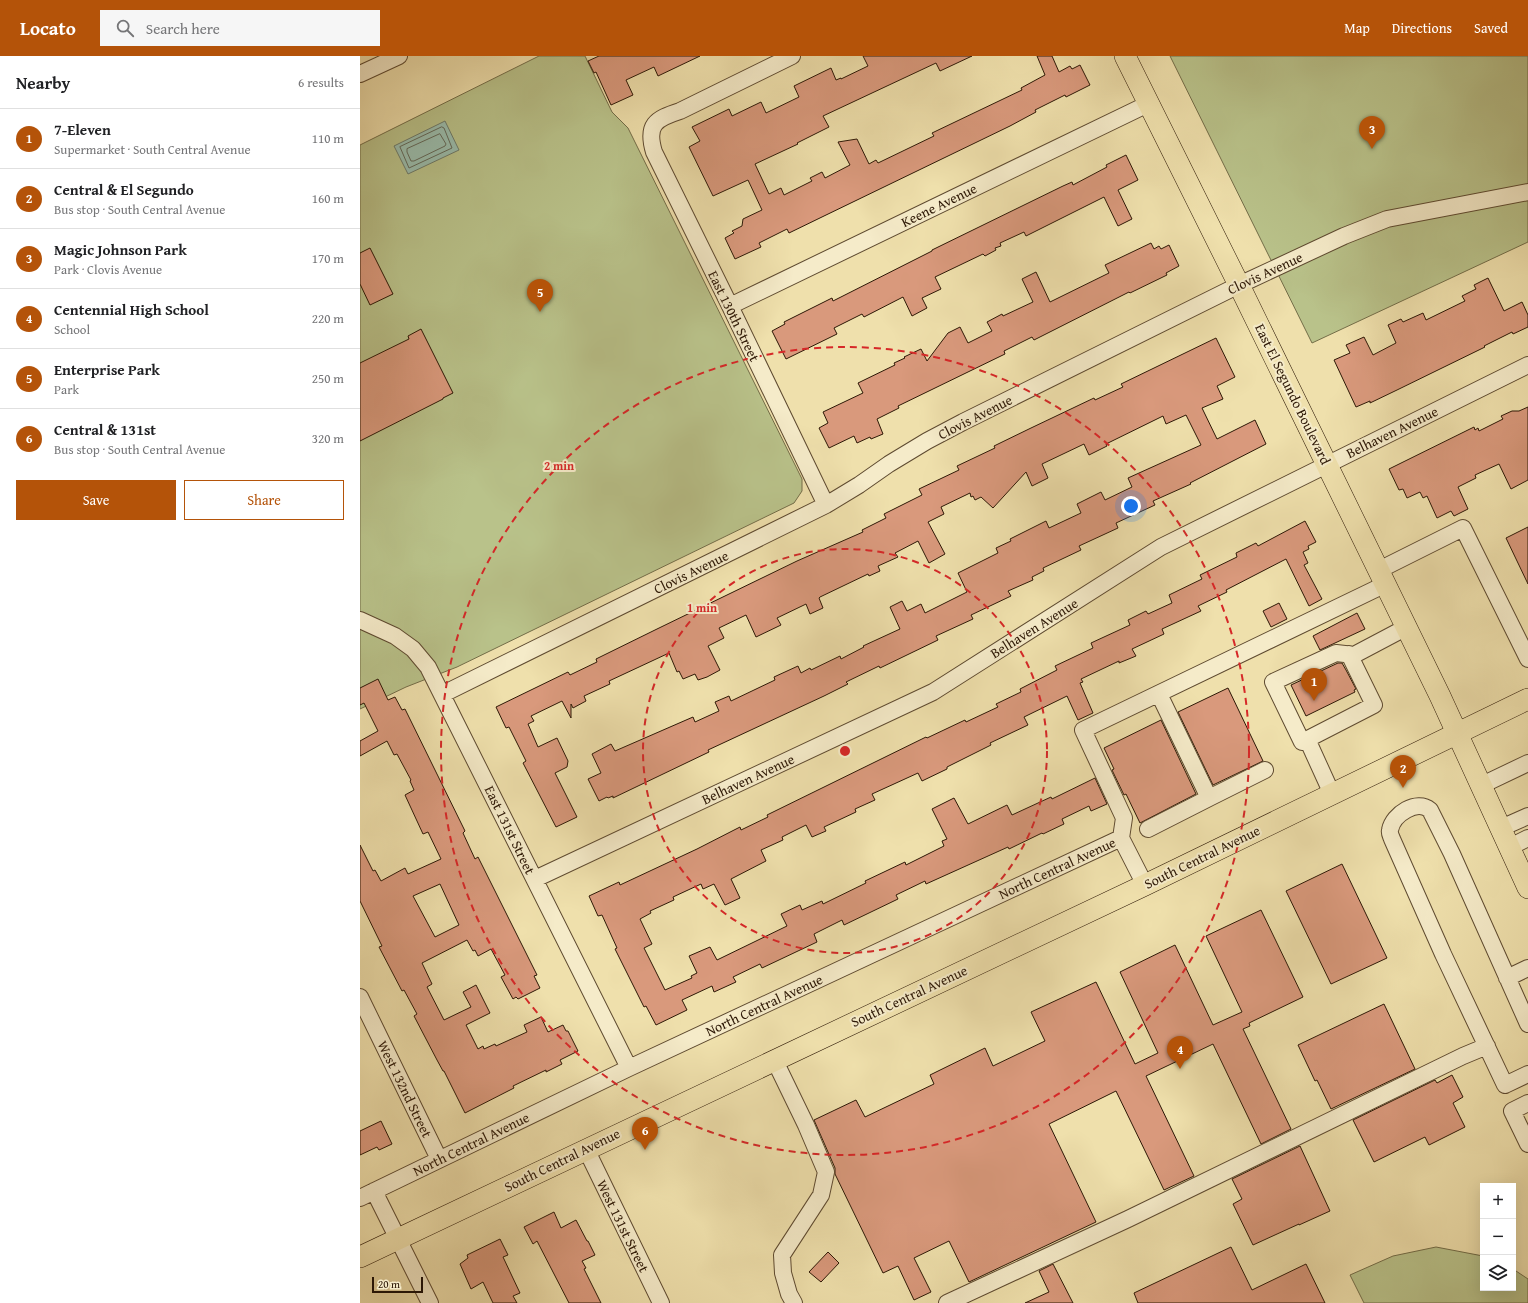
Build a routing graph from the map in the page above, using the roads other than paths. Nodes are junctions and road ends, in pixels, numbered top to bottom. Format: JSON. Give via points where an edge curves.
{"nodes":[{"id":1,"x":399,"y":56,"type":"edge"},
{"id":2,"x":792,"y":56,"type":"edge"},
{"id":3,"x":1125,"y":56,"type":"edge"},
{"id":4,"x":380,"y":60,"type":"edge"},
{"id":5,"x":360,"y":74,"type":"edge"},
{"id":6,"x":1148,"y":104,"type":"junction"},
{"id":7,"x":1528,"y":192,"type":"edge"},
{"id":8,"x":1239,"y":285,"type":"junction"},
{"id":9,"x":730,"y":306,"type":"junction"},
{"id":10,"x":1528,"y":365,"type":"edge"},
{"id":11,"x":1327,"y":464,"type":"junction"},
{"id":12,"x":826,"y":505,"type":"junction"},
{"id":13,"x":1382,"y":577,"type":"junction"},
{"id":14,"x":360,"y":620,"type":"edge"},
{"id":15,"x":1407,"y":627,"type":"junction"},
{"id":16,"x":1349,"y":654,"type":"junction"},
{"id":17,"x":1528,"y":659,"type":"edge"},
{"id":18,"x":443,"y":694,"type":"junction"},
{"id":19,"x":1159,"y":694,"type":"junction"},
{"id":20,"x":1528,"y":700,"type":"edge"},
{"id":21,"x":1458,"y":733,"type":"junction"},
{"id":22,"x":1307,"y":739,"type":"junction"},
{"id":23,"x":1528,"y":763,"type":"edge"},
{"id":24,"x":1265,"y":770,"type":"dead end"},
{"id":25,"x":1482,"y":785,"type":"junction"},
{"id":26,"x":1332,"y":794,"type":"junction"},
{"id":27,"x":1209,"y":798,"type":"junction"},
{"id":28,"x":1528,"y":816,"type":"edge"},
{"id":29,"x":1501,"y":828,"type":"junction"},
{"id":30,"x":1148,"y":829,"type":"dead end"},
{"id":31,"x":1121,"y":838,"type":"junction"},
{"id":32,"x":1528,"y":838,"type":"edge"},
{"id":33,"x":1510,"y":847,"type":"junction"},
{"id":34,"x":535,"y":879,"type":"junction"},
{"id":35,"x":1145,"y":885,"type":"junction"},
{"id":36,"x":1528,"y":888,"type":"edge"},
{"id":37,"x":1528,"y":968,"type":"edge"},
{"id":38,"x":1507,"y":978,"type":"junction"},
{"id":39,"x":360,"y":997,"type":"edge"},
{"id":40,"x":1528,"y":1024,"type":"edge"},
{"id":41,"x":1487,"y":1046,"type":"junction"},
{"id":42,"x":774,"y":1059,"type":"junction"},
{"id":43,"x":629,"y":1068,"type":"junction"},
{"id":44,"x":1528,"y":1074,"type":"edge"},
{"id":45,"x":1528,"y":1103,"type":"edge"},
{"id":46,"x":1528,"y":1144,"type":"edge"},
{"id":47,"x":586,"y":1149,"type":"junction"},
{"id":48,"x":439,"y":1159,"type":"junction"},
{"id":49,"x":367,"y":1195,"type":"edge"},
{"id":50,"x":398,"y":1238,"type":"junction"},
{"id":51,"x":360,"y":1257,"type":"edge"},
{"id":52,"x":430,"y":1303,"type":"edge"},
{"id":53,"x":661,"y":1303,"type":"edge"},
{"id":54,"x":794,"y":1303,"type":"edge"},
{"id":55,"x":947,"y":1303,"type":"edge"}],
"edges":[{"from":1,"to":4,"type":"street"},
{"from":2,"to":9,"type":"street","name":"East 130th Street","via":[[665,116],[650,132],[654,152]]},
{"from":3,"to":6,"type":"main road","name":"East El Segundo Boulevard"},
{"from":4,"to":5,"type":"street"},
{"from":6,"to":8,"type":"main road","name":"East El Segundo Boulevard"},
{"from":6,"to":9,"type":"street","name":"Keene Avenue"},
{"from":7,"to":8,"type":"street","name":"Clovis Avenue","via":[[1387,219]]},
{"from":8,"to":11,"type":"main road","name":"East El Segundo Boulevard"},
{"from":8,"to":12,"type":"street","name":"Clovis Avenue","via":[[927,441]]},
{"from":9,"to":12,"type":"street","name":"East 130th Street"},
{"from":10,"to":11,"type":"street","name":"Belhaven Avenue"},
{"from":11,"to":13,"type":"main road","name":"East El Segundo Boulevard"},
{"from":11,"to":34,"type":"street","name":"Belhaven Avenue","via":[[1161,547],[933,692]]},
{"from":12,"to":18,"type":"street","name":"Clovis Avenue"},
{"from":13,"to":15,"type":"main road","name":"East El Segundo Boulevard"},
{"from":13,"to":17,"type":"street","via":[[1463,528]]},
{"from":13,"to":19,"type":"street"},
{"from":14,"to":18,"type":"street","name":"East 131st Street","via":[[396,636],[413,649],[428,667]]},
{"from":15,"to":16,"type":"street","via":[[1354,655]]},
{"from":15,"to":21,"type":"main road","name":"East El Segundo Boulevard"},
{"from":16,"to":22,"type":"street","via":[[1374,705]]},
{"from":16,"to":22,"type":"street","via":[[1336,653],[1273,682],[1302,742]]},
{"from":18,"to":34,"type":"street","name":"East 131st Street"},
{"from":19,"to":27,"type":"street"},
{"from":19,"to":31,"type":"street","via":[[1083,730],[1124,818]]},
{"from":20,"to":21,"type":"main road"},
{"from":21,"to":25,"type":"main road","name":"East El Segundo Boulevard"},
{"from":21,"to":26,"type":"main road","name":"South Central Avenue"},
{"from":22,"to":26,"type":"street"},
{"from":23,"to":25,"type":"street"},
{"from":24,"to":27,"type":"street"},
{"from":25,"to":29,"type":"main road","name":"East El Segundo Boulevard"},
{"from":26,"to":35,"type":"main road","name":"South Central Avenue"},
{"from":27,"to":30,"type":"street"},
{"from":28,"to":29,"type":"street"},
{"from":29,"to":33,"type":"main road","name":"East El Segundo Boulevard"},
{"from":31,"to":35,"type":"street","name":"North Central Avenue"},
{"from":31,"to":43,"type":"street","name":"North Central Avenue"},
{"from":32,"to":33,"type":"street"},
{"from":33,"to":36,"type":"main road","name":"East El Segundo Boulevard"},
{"from":34,"to":43,"type":"street","name":"East 131st Street"},
{"from":35,"to":42,"type":"main road","name":"South Central Avenue"},
{"from":37,"to":38,"type":"street"},
{"from":38,"to":40,"type":"street"},
{"from":38,"to":41,"type":"street","via":[[1430,810],[1418,806],[1402,813],[1392,822],[1389,831]]},
{"from":39,"to":48,"type":"street","name":"West 132nd Street"},
{"from":41,"to":44,"type":"street","via":[[1505,1085]]},
{"from":41,"to":55,"type":"street"},
{"from":42,"to":47,"type":"main road","name":"South Central Avenue"},
{"from":42,"to":54,"type":"street","via":[[826,1172],[821,1195],[782,1255],[782,1273]]},
{"from":43,"to":48,"type":"street","name":"North Central Avenue"},
{"from":45,"to":46,"type":"street","via":[[1512,1111]]},
{"from":47,"to":50,"type":"main road","name":"South Central Avenue"},
{"from":47,"to":53,"type":"street","name":"West 131st Street"},
{"from":48,"to":49,"type":"street","name":"North Central Avenue"},
{"from":49,"to":50,"type":"street"},
{"from":50,"to":51,"type":"main road","name":"South Central Avenue"},
{"from":50,"to":52,"type":"street"}]}
